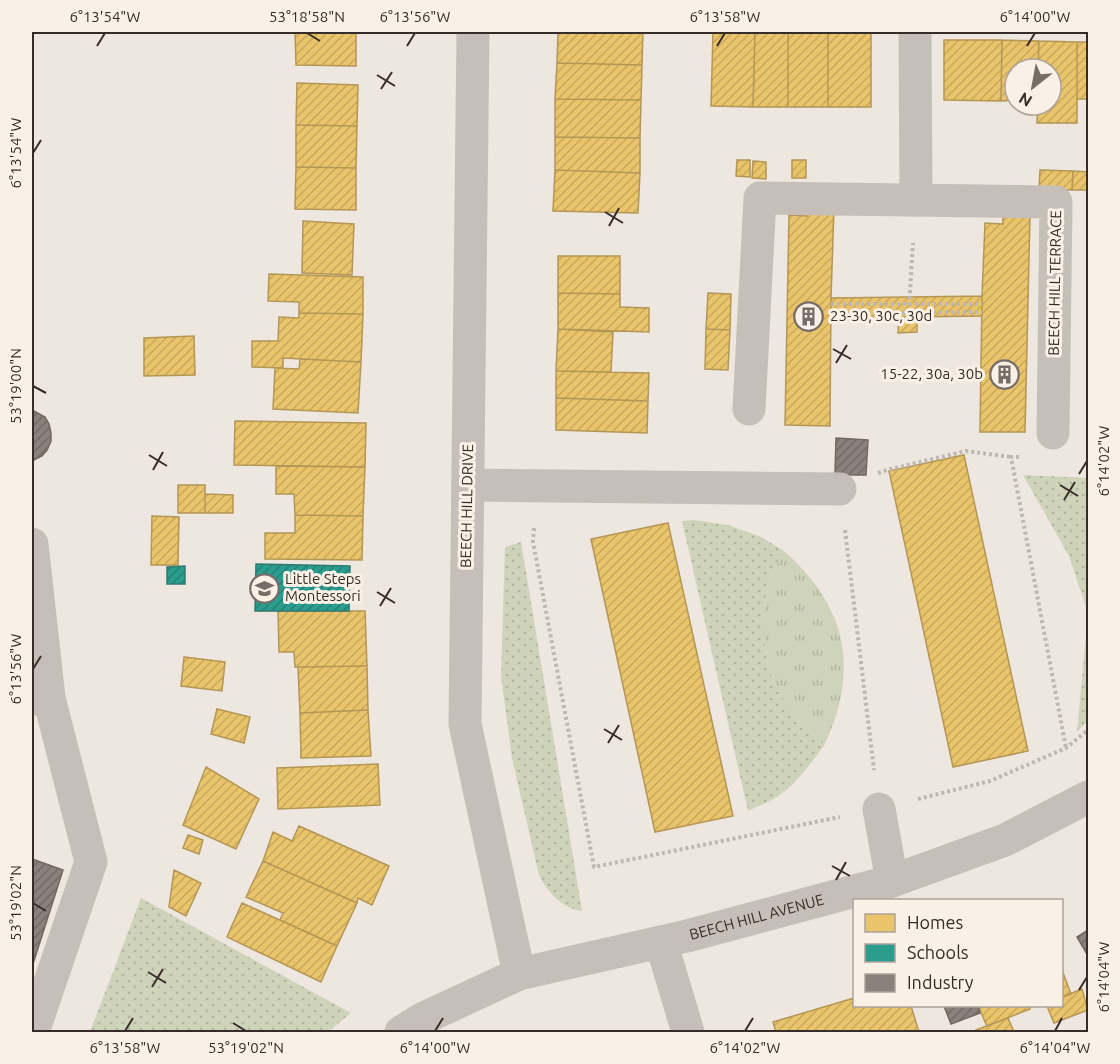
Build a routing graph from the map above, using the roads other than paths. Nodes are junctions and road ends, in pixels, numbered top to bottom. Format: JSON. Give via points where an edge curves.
{"nodes":[{"id":1,"x":473,"y":32,"type":"edge"},
{"id":2,"x":915,"y":32,"type":"edge"},
{"id":3,"x":916,"y":200,"type":"junction"},
{"id":4,"x":749,"y":409,"type":"dead end"},
{"id":5,"x":1053,"y":433,"type":"dead end"},
{"id":6,"x":468,"y":485,"type":"junction"},
{"id":7,"x":840,"y":489,"type":"road end"},
{"id":8,"x":32,"y":544,"type":"edge"},
{"id":9,"x":40,"y":699,"type":"edge"},
{"id":10,"x":1089,"y":797,"type":"edge"},
{"id":11,"x":879,"y":809,"type":"road end"},
{"id":12,"x":892,"y":881,"type":"junction"},
{"id":13,"x":661,"y":942,"type":"junction"},
{"id":14,"x":519,"y":974,"type":"junction"},
{"id":15,"x":33,"y":1032,"type":"edge"},
{"id":16,"x":401,"y":1032,"type":"edge"},
{"id":17,"x":688,"y":1032,"type":"edge"}],
"edges":[{"from":1,"to":6,"type":"street","name":"BEECH HILL DRIVE"},
{"from":2,"to":3,"type":"street"},
{"from":3,"to":4,"type":"street","name":"BEECH HILL TERRACE","via":[[760,198]]},
{"from":3,"to":5,"type":"street","name":"BEECH HILL TERRACE","via":[[1056,202]]},
{"from":6,"to":7,"type":"street"},
{"from":6,"to":14,"type":"street","name":"BEECH HILL DRIVE","via":[[465,724]]},
{"from":8,"to":9,"type":"street"},
{"from":9,"to":15,"type":"street","via":[[92,862]]},
{"from":10,"to":12,"type":"street","name":"BEECH HILL AVENUE","via":[[1005,840]]},
{"from":11,"to":12,"type":"street"},
{"from":12,"to":13,"type":"street","name":"BEECH HILL AVENUE"},
{"from":13,"to":14,"type":"street","name":"BEECH HILL AVENUE"},
{"from":13,"to":17,"type":"street"},
{"from":14,"to":16,"type":"street","name":"BEECH HILL AVENUE"}]}
